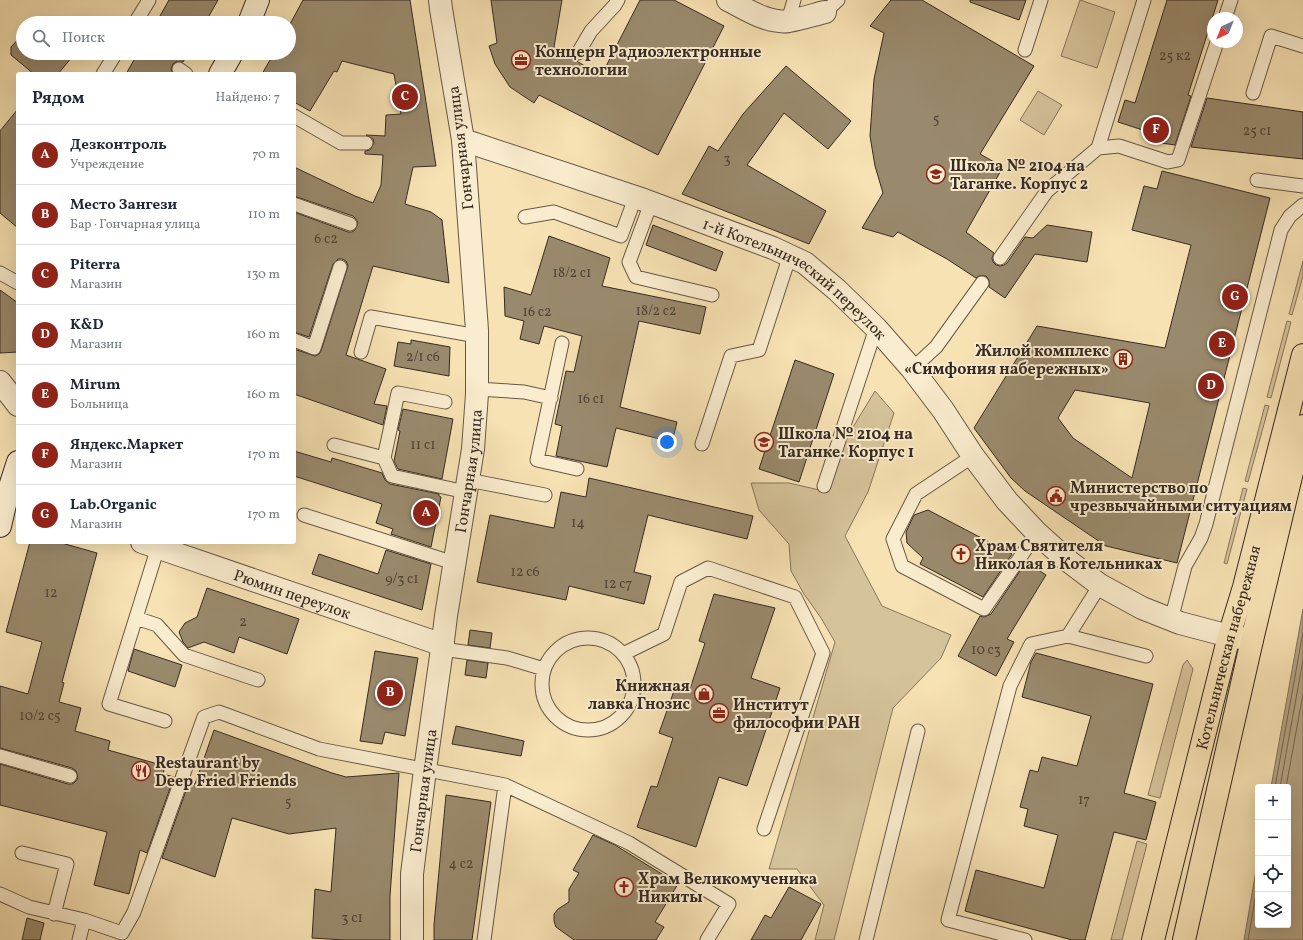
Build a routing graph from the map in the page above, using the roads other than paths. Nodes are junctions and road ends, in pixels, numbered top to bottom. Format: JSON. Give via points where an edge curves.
{"nodes":[{"id":1,"x":149,"y":0,"type":"edge"},
{"id":2,"x":258,"y":0,"type":"edge"},
{"id":3,"x":440,"y":0,"type":"edge"},
{"id":4,"x":618,"y":0,"type":"edge"},
{"id":5,"x":728,"y":0,"type":"edge"},
{"id":6,"x":794,"y":0,"type":"edge"},
{"id":7,"x":1041,"y":0,"type":"edge"},
{"id":8,"x":1144,"y":0,"type":"edge"},
{"id":9,"x":1231,"y":0,"type":"edge"},
{"id":10,"x":832,"y":6,"type":"edge"},
{"id":11,"x":1227,"y":12,"type":"edge"},
{"id":12,"x":139,"y":16,"type":"edge"},
{"id":13,"x":251,"y":16,"type":"edge"},
{"id":14,"x":788,"y":21,"type":"junction"},
{"id":15,"x":1303,"y":46,"type":"edge"},
{"id":16,"x":1215,"y":48,"type":"edge"},
{"id":17,"x":1025,"y":50,"type":"dead end"},
{"id":18,"x":578,"y":53,"type":"dead end"},
{"id":19,"x":112,"y":60,"type":"edge"},
{"id":20,"x":228,"y":60,"type":"edge"},
{"id":21,"x":104,"y":72,"type":"edge"},
{"id":22,"x":222,"y":72,"type":"edge"},
{"id":23,"x":1253,"y":93,"type":"dead end"},
{"id":24,"x":296,"y":117,"type":"edge"},
{"id":25,"x":463,"y":140,"type":"junction"},
{"id":26,"x":366,"y":143,"type":"dead end"},
{"id":27,"x":1098,"y":148,"type":"junction"},
{"id":28,"x":1257,"y":180,"type":"dead end"},
{"id":29,"x":1303,"y":186,"type":"edge"},
{"id":30,"x":643,"y":200,"type":"junction"},
{"id":31,"x":296,"y":205,"type":"edge"},
{"id":32,"x":1303,"y":205,"type":"edge"},
{"id":33,"x":525,"y":217,"type":"dead end"},
{"id":34,"x":350,"y":224,"type":"dead end"},
{"id":35,"x":790,"y":255,"type":"junction"},
{"id":36,"x":1000,"y":258,"type":"dead end"},
{"id":37,"x":340,"y":267,"type":"dead end"},
{"id":38,"x":0,"y":273,"type":"edge"},
{"id":39,"x":16,"y":282,"type":"edge"},
{"id":40,"x":982,"y":283,"type":"dead end"},
{"id":41,"x":712,"y":295,"type":"dead end"},
{"id":42,"x":876,"y":328,"type":"junction"},
{"id":43,"x":477,"y":336,"type":"junction"},
{"id":44,"x":296,"y":341,"type":"edge"},
{"id":45,"x":562,"y":343,"type":"dead end"},
{"id":46,"x":361,"y":352,"type":"dead end"},
{"id":47,"x":1303,"y":355,"type":"edge"},
{"id":48,"x":912,"y":369,"type":"junction"},
{"id":49,"x":0,"y":382,"type":"edge"},
{"id":50,"x":477,"y":389,"type":"junction"},
{"id":51,"x":550,"y":398,"type":"junction"},
{"id":52,"x":16,"y":402,"type":"edge"},
{"id":53,"x":445,"y":402,"type":"dead end"},
{"id":54,"x":1303,"y":426,"type":"edge"},
{"id":55,"x":702,"y":444,"type":"dead end"},
{"id":56,"x":334,"y":445,"type":"dead end"},
{"id":57,"x":973,"y":456,"type":"junction"},
{"id":58,"x":384,"y":458,"type":"junction"},
{"id":59,"x":577,"y":468,"type":"dead end"},
{"id":60,"x":16,"y":476,"type":"edge"},
{"id":61,"x":467,"y":486,"type":"junction"},
{"id":62,"x":824,"y":486,"type":"dead end"},
{"id":63,"x":545,"y":495,"type":"dead end"},
{"id":64,"x":13,"y":498,"type":"edge"},
{"id":65,"x":304,"y":515,"type":"dead end"},
{"id":66,"x":0,"y":526,"type":"edge"},
{"id":67,"x":1037,"y":533,"type":"junction"},
{"id":68,"x":150,"y":545,"type":"edge"},
{"id":69,"x":454,"y":563,"type":"junction"},
{"id":70,"x":1100,"y":585,"type":"junction"},
{"id":71,"x":136,"y":618,"type":"junction"},
{"id":72,"x":1171,"y":620,"type":"junction"},
{"id":73,"x":1068,"y":636,"type":"junction"},
{"id":74,"x":1229,"y":636,"type":"junction"},
{"id":75,"x":1252,"y":640,"type":"junction"},
{"id":76,"x":443,"y":647,"type":"junction"},
{"id":77,"x":623,"y":654,"type":"junction"},
{"id":78,"x":1146,"y":656,"type":"dead end"},
{"id":79,"x":544,"y":669,"type":"junction"},
{"id":80,"x":258,"y":680,"type":"dead end"},
{"id":81,"x":165,"y":721,"type":"dead end"},
{"id":82,"x":918,"y":731,"type":"dead end"},
{"id":83,"x":0,"y":756,"type":"edge"},
{"id":84,"x":425,"y":770,"type":"junction"},
{"id":85,"x":70,"y":776,"type":"dead end"},
{"id":86,"x":505,"y":785,"type":"junction"},
{"id":87,"x":764,"y":829,"type":"dead end"},
{"id":88,"x":22,"y":853,"type":"dead end"},
{"id":89,"x":0,"y":894,"type":"edge"},
{"id":90,"x":54,"y":914,"type":"junction"},
{"id":91,"x":84,"y":920,"type":"junction"},
{"id":92,"x":126,"y":936,"type":"edge"},
{"id":93,"x":79,"y":940,"type":"edge"},
{"id":94,"x":412,"y":940,"type":"edge"},
{"id":95,"x":484,"y":940,"type":"edge"},
{"id":96,"x":707,"y":940,"type":"edge"},
{"id":97,"x":866,"y":940,"type":"edge"},
{"id":98,"x":1025,"y":940,"type":"edge"},
{"id":99,"x":1153,"y":940,"type":"edge"},
{"id":100,"x":1184,"y":940,"type":"edge"}],
"edges":[{"from":1,"to":12,"type":"lane"},
{"from":2,"to":13,"type":"street"},
{"from":3,"to":25,"type":"street","name":"Гончарная улица"},
{"from":4,"to":18,"type":"lane","via":[[591,31]]},
{"from":5,"to":14,"type":"street","via":[[757,15]]},
{"from":6,"to":14,"type":"lane"},
{"from":7,"to":17,"type":"lane"},
{"from":8,"to":27,"type":"lane"},
{"from":9,"to":11,"type":"lane"},
{"from":10,"to":14,"type":"street"},
{"from":15,"to":23,"type":"lane","via":[[1271,36]]},
{"from":16,"to":27,"type":"lane","via":[[1178,160],[1168,162],[1119,146]]},
{"from":19,"to":21,"type":"lane"},
{"from":20,"to":22,"type":"street"},
{"from":24,"to":26,"type":"lane","via":[[341,143]]},
{"from":25,"to":30,"type":"street","name":"1-й Котельнический переулок"},
{"from":25,"to":43,"type":"street","name":"Гончарная улица"},
{"from":27,"to":36,"type":"lane","via":[[1047,191]]},
{"from":28,"to":29,"type":"lane"},
{"from":30,"to":33,"type":"lane","via":[[621,236],[554,212]]},
{"from":30,"to":35,"type":"street","name":"1-й Котельнический переулок"},
{"from":30,"to":41,"type":"lane","via":[[629,262],[636,277]]},
{"from":31,"to":34,"type":"lane"},
{"from":32,"to":72,"type":"lane","via":[[1290,216],[1281,230],[1206,524],[1185,566]]},
{"from":35,"to":42,"type":"street","name":"1-й Котельнический переулок","via":[[822,276]]},
{"from":35,"to":55,"type":"lane","via":[[759,350],[731,356]]},
{"from":37,"to":44,"type":"lane","via":[[314,348]]},
{"from":38,"to":39,"type":"lane"},
{"from":40,"to":48,"type":"lane","via":[[936,347]]},
{"from":42,"to":48,"type":"street","name":"1-й Котельнический переулок"},
{"from":42,"to":62,"type":"lane"},
{"from":43,"to":46,"type":"lane","via":[[371,317]]},
{"from":43,"to":50,"type":"street","name":"Гончарная улица"},
{"from":45,"to":51,"type":"lane"},
{"from":47,"to":74,"type":"main road","name":"Котельническая набережная"},
{"from":48,"to":57,"type":"street","name":"1-й Котельнический переулок"},
{"from":49,"to":52,"type":"street"},
{"from":50,"to":51,"type":"lane","via":[[524,392]]},
{"from":50,"to":61,"type":"street","name":"Гончарная улица"},
{"from":51,"to":59,"type":"lane","via":[[537,460]]},
{"from":53,"to":58,"type":"lane","via":[[398,393]]},
{"from":54,"to":75,"type":"main road","name":"Котельническая набережная"},
{"from":56,"to":58,"type":"lane"},
{"from":57,"to":67,"type":"street","name":"1-й Котельнический переулок","via":[[1007,501]]},
{"from":57,"to":67,"type":"lane","via":[[916,494],[893,539],[902,566],[984,609]]},
{"from":58,"to":61,"type":"lane","via":[[392,476]]},
{"from":60,"to":64,"type":"street"},
{"from":61,"to":63,"type":"lane"},
{"from":61,"to":69,"type":"street","name":"Гончарная улица"},
{"from":64,"to":66,"type":"street"},
{"from":65,"to":69,"type":"lane"},
{"from":67,"to":70,"type":"street","name":"1-й Котельнический переулок"},
{"from":68,"to":71,"type":"lane"},
{"from":68,"to":76,"type":"street","name":"Рюмин переулок"},
{"from":69,"to":76,"type":"street","name":"Гончарная улица"},
{"from":70,"to":72,"type":"street","name":"1-й Котельнический переулок","via":[[1142,608]]},
{"from":70,"to":73,"type":"lane"},
{"from":71,"to":80,"type":"lane","via":[[157,625],[184,655]]},
{"from":71,"to":81,"type":"lane","via":[[109,704]]},
{"from":72,"to":74,"type":"street","name":"1-й Котельнический переулок"},
{"from":73,"to":78,"type":"lane"},
{"from":73,"to":98,"type":"lane","via":[[1031,644],[1010,686],[948,920]]},
{"from":74,"to":75,"type":"street","name":"1-й Котельнический переулок"},
{"from":74,"to":99,"type":"main road","name":"Котельническая набережная"},
{"from":75,"to":100,"type":"main road","name":"Котельническая набережная"},
{"from":76,"to":79,"type":"lane","via":[[507,658]]},
{"from":76,"to":84,"type":"street","name":"Гончарная улица"},
{"from":77,"to":79,"type":"lane","via":[[603,640],[579,638],[558,649],[549,658]]},
{"from":77,"to":79,"type":"lane","via":[[634,676],[632,700],[627,711],[618,720],[597,730],[584,731],[573,728],[553,715],[542,693]]},
{"from":77,"to":87,"type":"lane","via":[[664,634],[681,582],[708,568],[795,598],[823,653]]},
{"from":82,"to":97,"type":"lane"},
{"from":83,"to":85,"type":"lane"},
{"from":84,"to":86,"type":"lane"},
{"from":84,"to":92,"type":"lane","via":[[319,749],[219,712],[204,717]]},
{"from":84,"to":94,"type":"street","name":"Гончарная улица","via":[[412,874]]},
{"from":86,"to":95,"type":"lane"},
{"from":86,"to":96,"type":"lane","via":[[629,843],[729,904]]},
{"from":88,"to":90,"type":"lane","via":[[67,864]]},
{"from":89,"to":90,"type":"lane","via":[[29,907]]},
{"from":90,"to":91,"type":"lane"},
{"from":91,"to":92,"type":"lane"},
{"from":91,"to":93,"type":"lane"}]}
